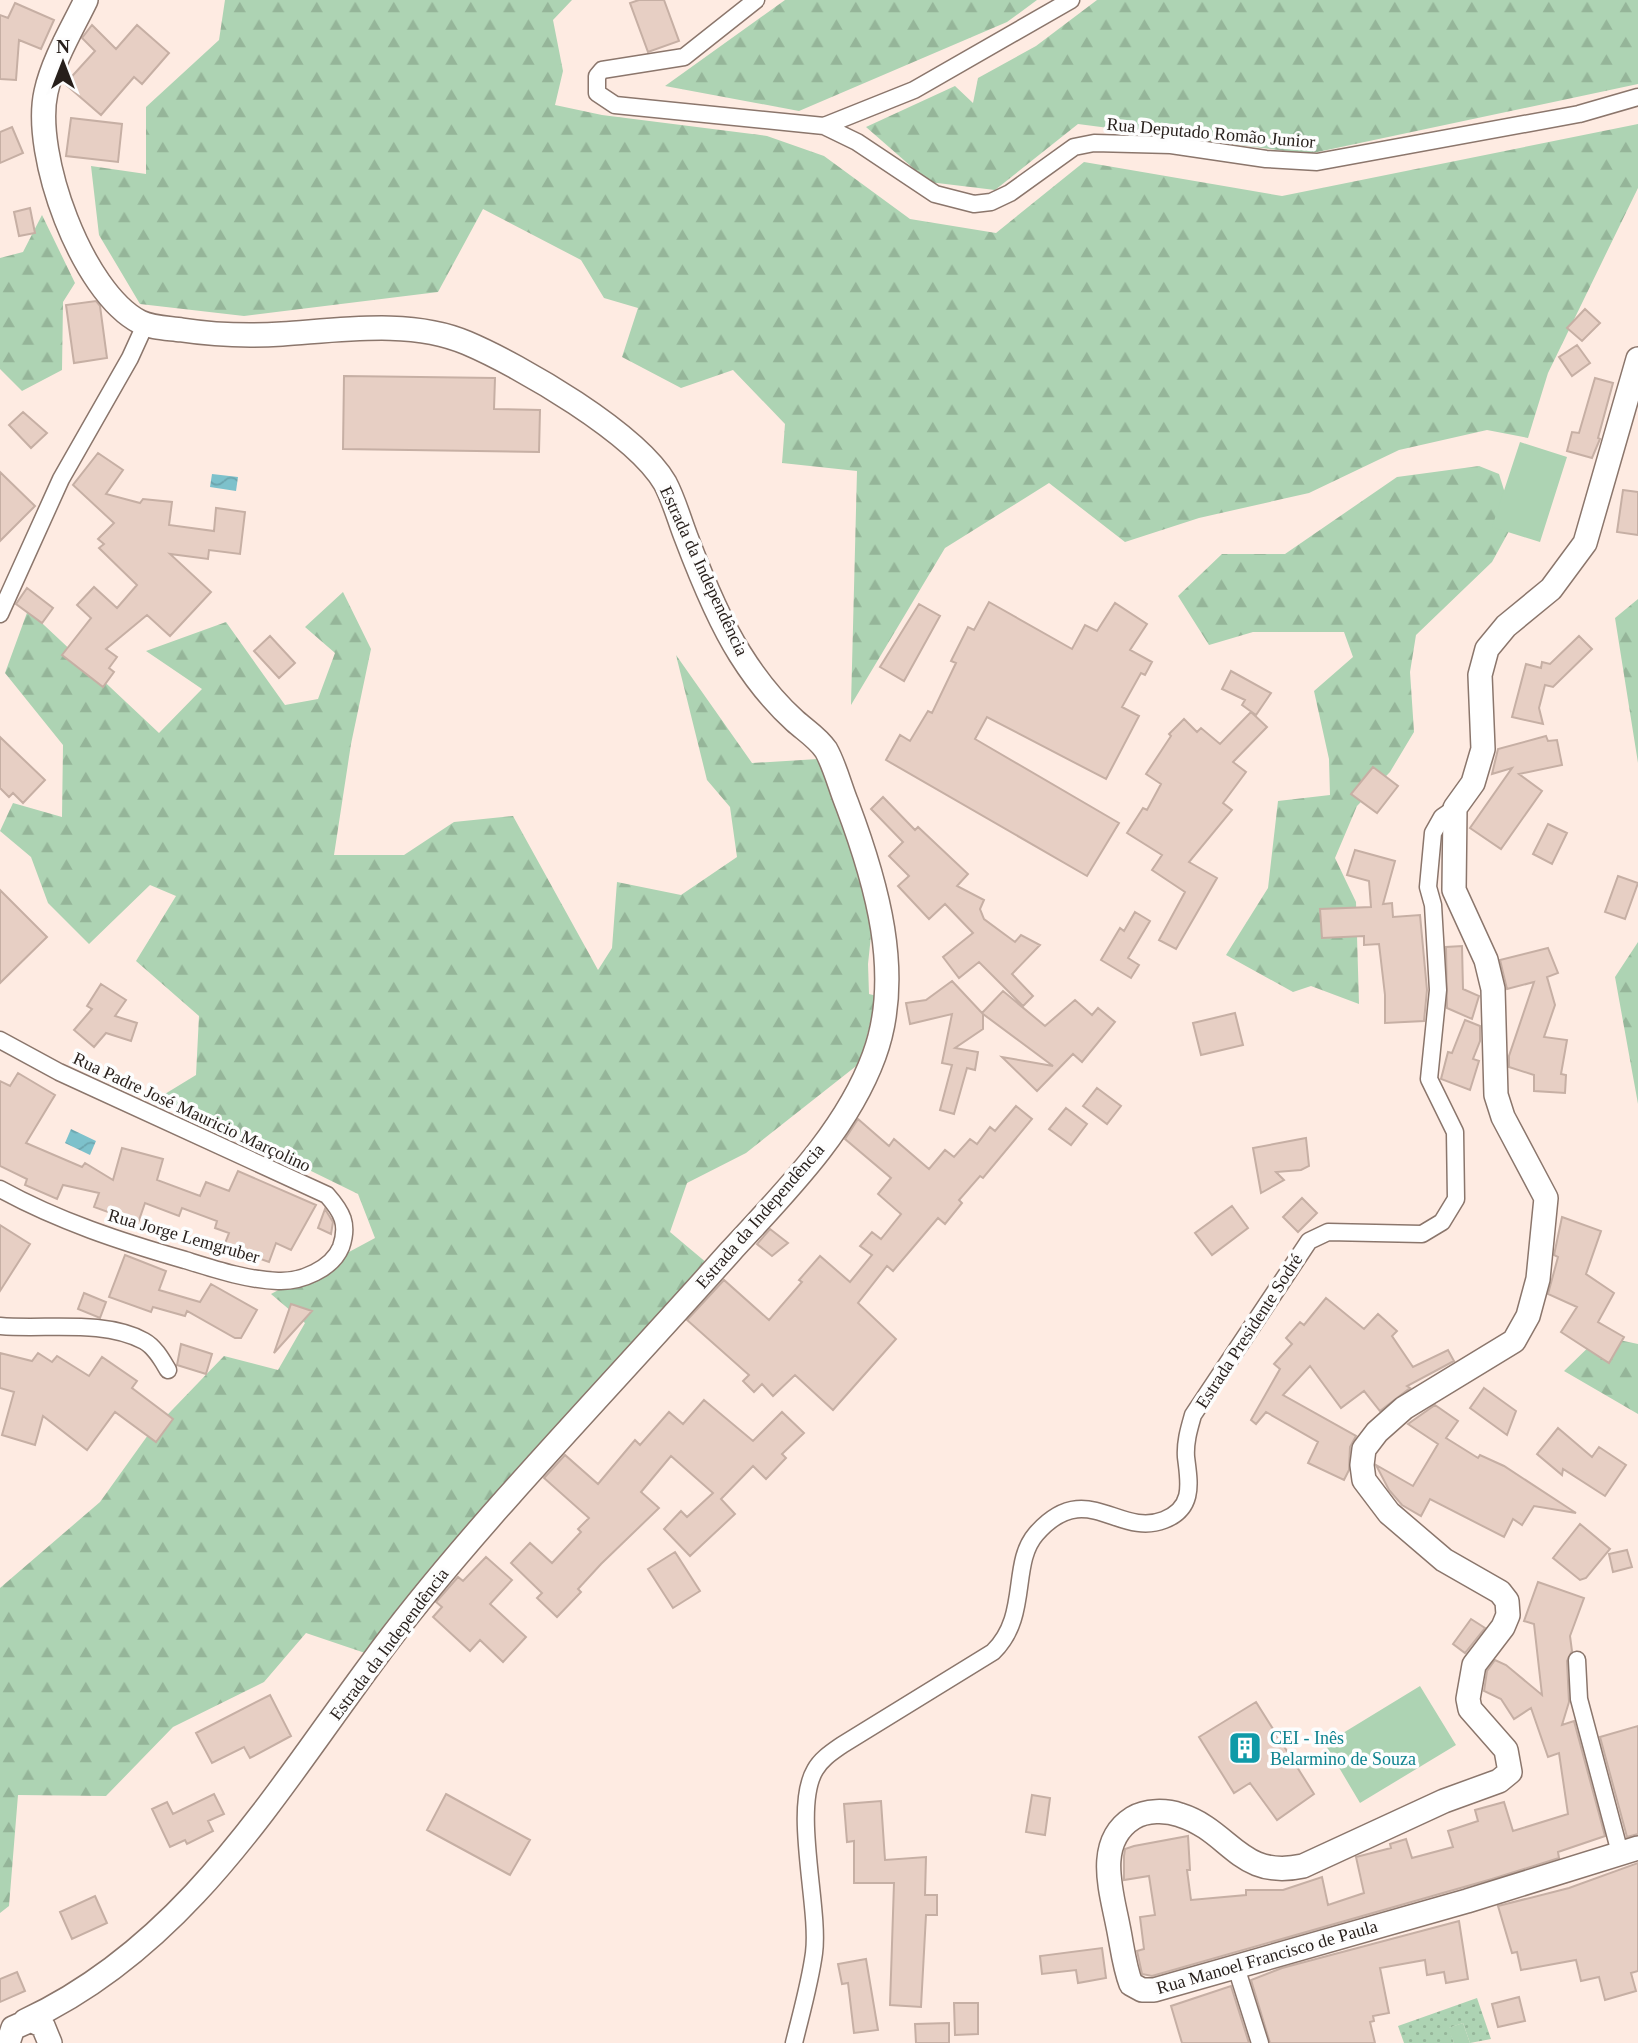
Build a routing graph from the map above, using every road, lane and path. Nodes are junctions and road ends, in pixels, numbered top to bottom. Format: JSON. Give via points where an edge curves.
{"nodes":[{"id":1,"x":86,"y":0,"type":"edge"},
{"id":2,"x":756,"y":0,"type":"edge"},
{"id":3,"x":1071,"y":0,"type":"edge"},
{"id":4,"x":1638,"y":97,"type":"edge"},
{"id":5,"x":824,"y":126,"type":"junction"},
{"id":6,"x":145,"y":325,"type":"junction"},
{"id":7,"x":1638,"y":359,"type":"edge"},
{"id":8,"x":0,"y":614,"type":"edge"},
{"id":9,"x":1455,"y":808,"type":"junction"},
{"id":10,"x":0,"y":1040,"type":"edge"},
{"id":11,"x":0,"y":1189,"type":"edge"},
{"id":12,"x":344,"y":1236,"type":"joint"},
{"id":13,"x":0,"y":1326,"type":"edge"},
{"id":14,"x":168,"y":1370,"type":"dead end"},
{"id":15,"x":1577,"y":1660,"type":"dead end"},
{"id":16,"x":1629,"y":1850,"type":"edge"},
{"id":17,"x":1236,"y":1967,"type":"junction"},
{"id":18,"x":65,"y":2002,"type":"junction"},
{"id":19,"x":12,"y":2032,"type":"edge"},
{"id":20,"x":50,"y":2040,"type":"edge"},
{"id":21,"x":0,"y":2041,"type":"edge"},
{"id":22,"x":794,"y":2043,"type":"edge"},
{"id":23,"x":1260,"y":2043,"type":"edge"}],
"edges":[{"from":1,"to":6,"type":"street","via":[[46,90],[42,125],[65,213],[91,270],[105,293]]},
{"from":2,"to":5,"type":"street","name":"Rua Deputado Romão Junior","via":[[684,57],[602,69],[597,93],[615,105]]},
{"from":3,"to":5,"type":"street","via":[[914,90]]},
{"from":4,"to":5,"type":"street","name":"Rua Deputado Romão Junior","via":[[1579,114],[1317,162],[1171,145],[1094,143],[1074,147],[1010,193],[974,204],[935,194],[858,142]]},
{"from":6,"to":8,"type":"street","via":[[61,479]]},
{"from":6,"to":18,"type":"street","name":"Estrada da Independência","via":[[214,335],[380,329],[439,334],[526,373],[604,422],[632,446],[669,489],[736,648],[775,701],[827,752],[877,897],[887,978],[880,1037],[863,1081],[793,1182],[442,1573],[222,1865],[170,1918]]},
{"from":7,"to":9,"type":"street","name":"Estrada Presidente Sodré","via":[[1585,543],[1551,589],[1506,626],[1487,649],[1480,675],[1483,749],[1474,783]]},
{"from":9,"to":17,"type":"street","name":"Rua Manoel Francisco de Paula","via":[[1454,890],[1486,960],[1493,989],[1496,1095],[1546,1198],[1538,1279],[1528,1317],[1514,1340],[1404,1408],[1364,1449],[1362,1465],[1364,1480],[1389,1513],[1444,1560],[1500,1592],[1507,1601],[1503,1627],[1474,1665],[1468,1699],[1470,1709],[1506,1750],[1510,1772],[1499,1781],[1290,1869],[1257,1866],[1199,1822],[1176,1813],[1139,1814],[1124,1823],[1111,1842],[1109,1875],[1131,1984],[1154,1990]]},
{"from":9,"to":22,"type":"street","name":"Estrada Presidente Sodré","via":[[1442,817],[1433,833],[1428,887],[1438,990],[1429,1079],[1455,1132],[1456,1199],[1450,1213],[1422,1234],[1328,1233],[1309,1241],[1193,1415],[1186,1437],[1190,1490],[1185,1505],[1176,1514],[1150,1524],[1132,1523],[1096,1508],[1079,1509],[1049,1522],[1027,1548],[1012,1626],[1005,1640],[993,1652],[842,1745],[814,1772],[807,1832],[814,1951]]},
{"from":10,"to":12,"type":"street","name":"Rua Padre José Mauricio Marçolino","via":[[59,1072],[327,1195],[343,1213]]},
{"from":11,"to":12,"type":"street","name":"Rua Jorge Lemgruber","via":[[78,1225],[151,1250],[281,1282],[322,1270]]},
{"from":13,"to":14,"type":"street","via":[[97,1329],[126,1335],[146,1342]]},
{"from":15,"to":16,"type":"street","via":[[1579,1699]]},
{"from":16,"to":17,"type":"street","name":"Rua Manoel Francisco de Paula","via":[[1467,1902]]},
{"from":17,"to":23,"type":"street"},
{"from":18,"to":19,"type":"street","name":"Estrada da Independência"},
{"from":18,"to":20,"type":"street","name":"Estrada da Independência"},
{"from":19,"to":20,"type":"street","via":[[43,2025]]},
{"from":19,"to":21,"type":"street"}]}
